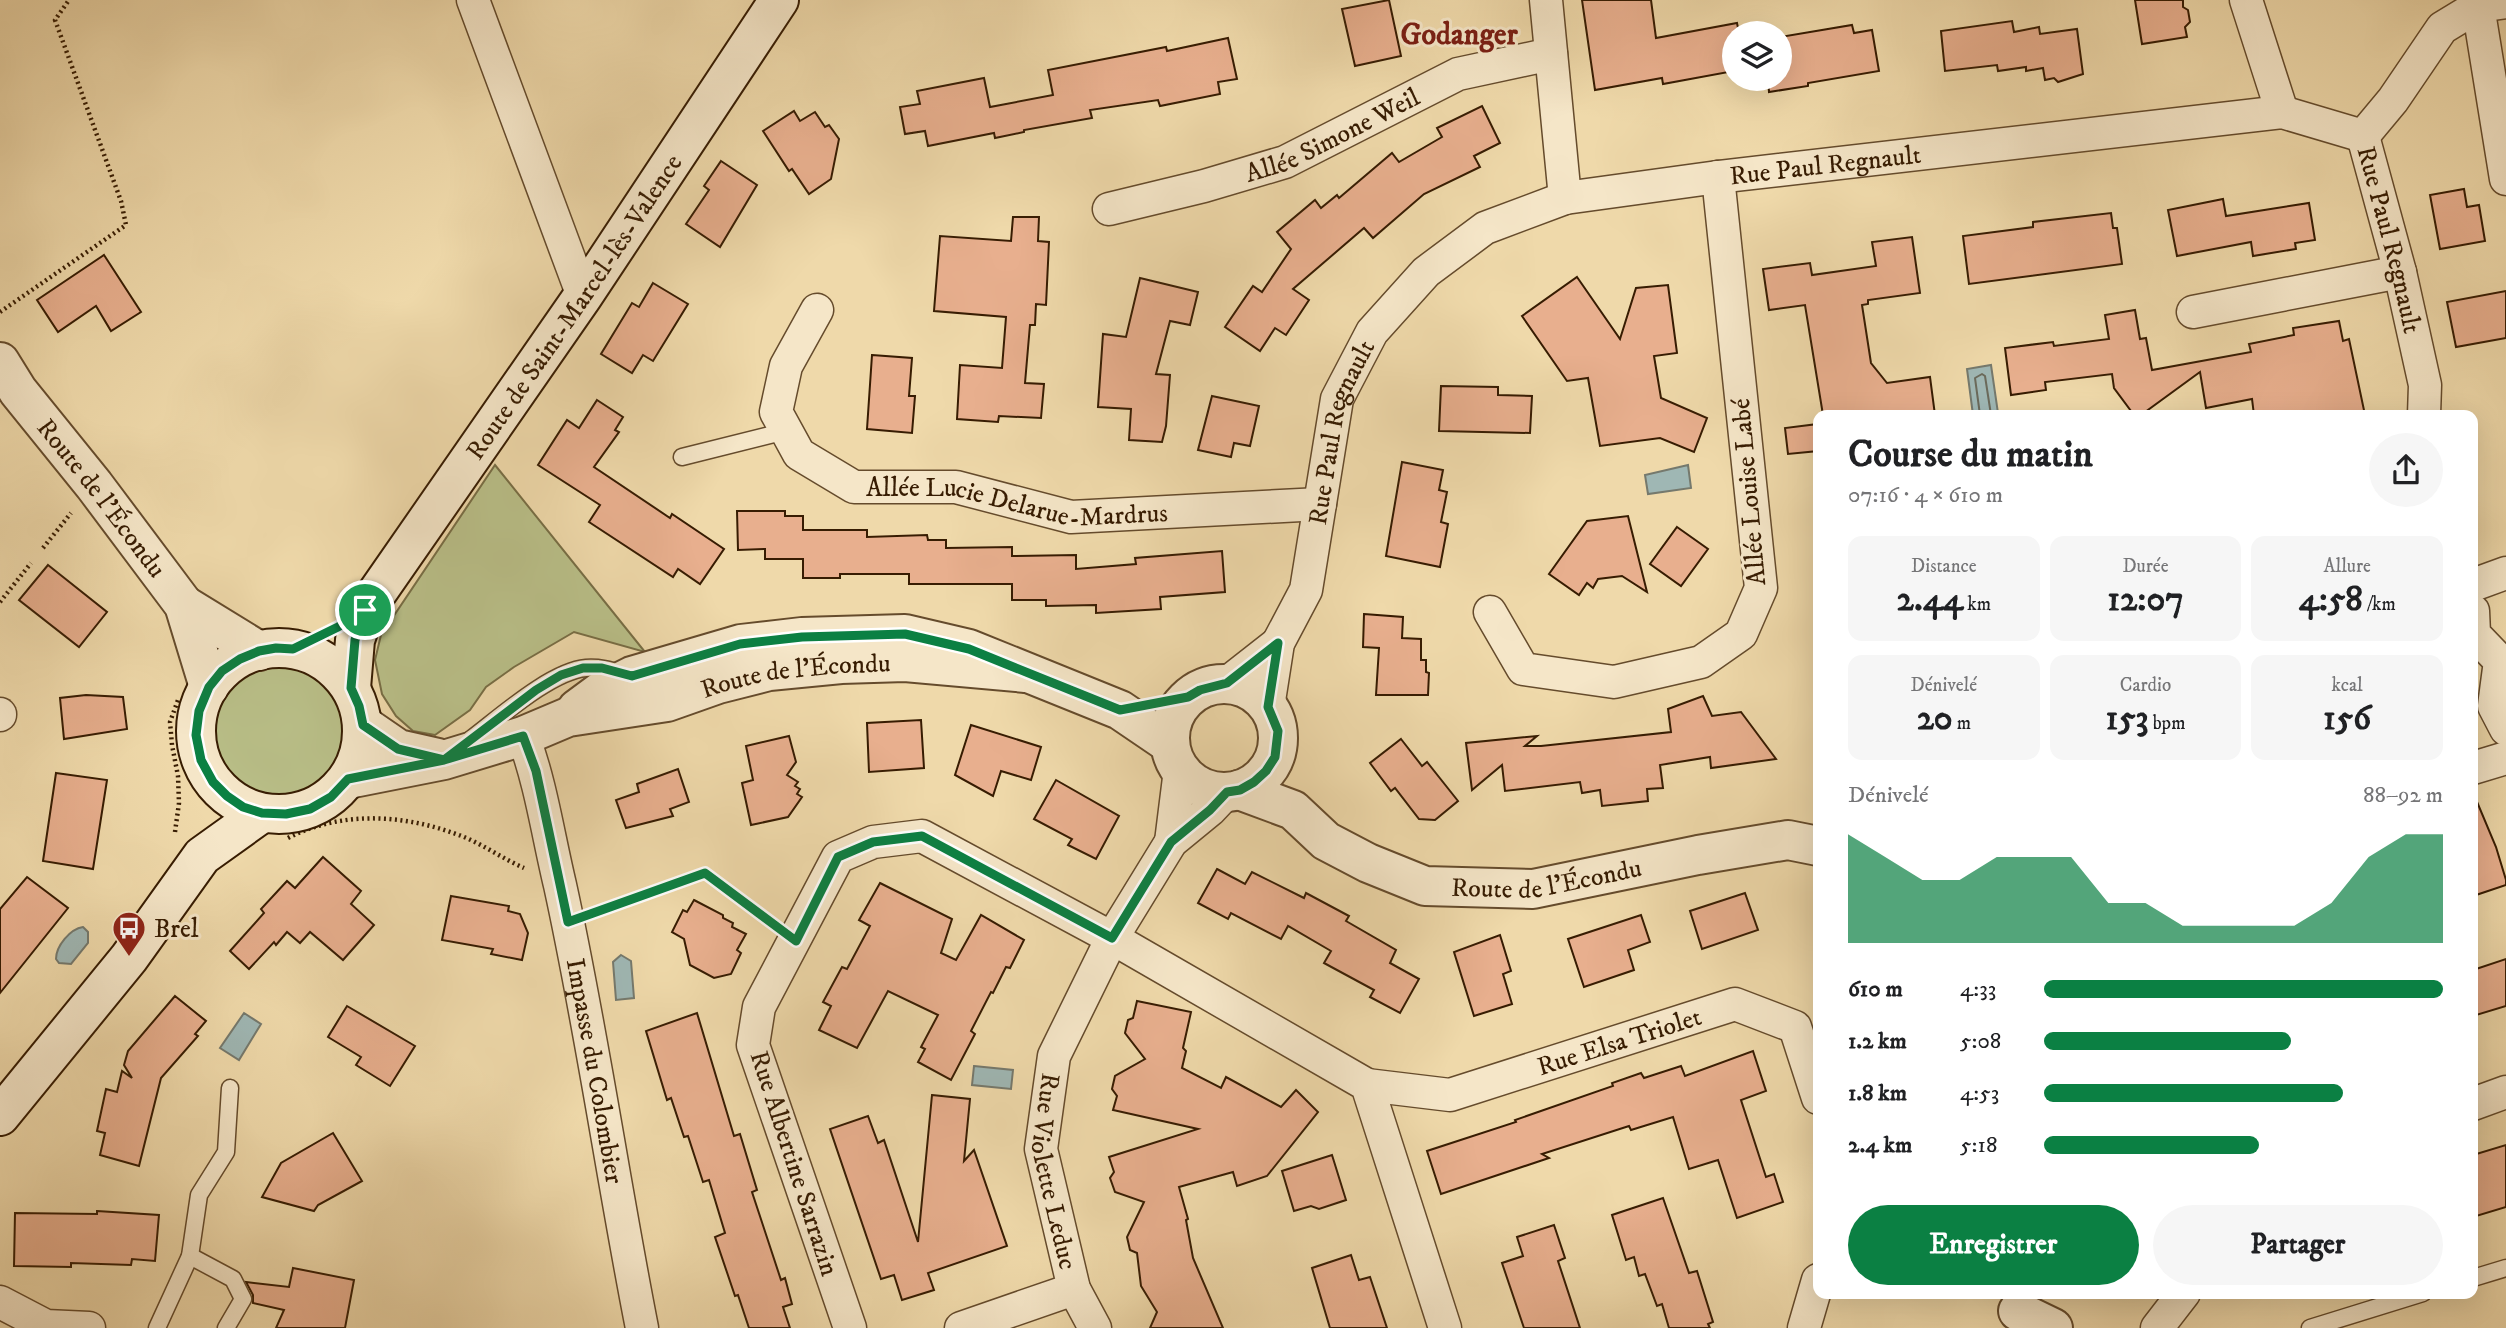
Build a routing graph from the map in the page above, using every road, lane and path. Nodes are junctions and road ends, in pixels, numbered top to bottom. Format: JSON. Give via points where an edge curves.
{"nodes":[{"id":1,"x":69,"y":0,"type":"edge"},
{"id":2,"x":473,"y":0,"type":"edge"},
{"id":3,"x":779,"y":0,"type":"edge"},
{"id":4,"x":1546,"y":0,"type":"edge"},
{"id":5,"x":2246,"y":0,"type":"edge"},
{"id":6,"x":2492,"y":4,"type":"edge"},
{"id":7,"x":1551,"y":54,"type":"junction"},
{"id":8,"x":2282,"y":112,"type":"junction"},
{"id":9,"x":2363,"y":136,"type":"junction"},
{"id":10,"x":1718,"y":177,"type":"junction"},
{"id":11,"x":2506,"y":178,"type":"edge"},
{"id":12,"x":1565,"y":198,"type":"junction"},
{"id":13,"x":1109,"y":209,"type":"dead end"},
{"id":14,"x":2400,"y":272,"type":"junction"},
{"id":15,"x":583,"y":296,"type":"junction"},
{"id":16,"x":817,"y":310,"type":"dead end"},
{"id":17,"x":0,"y":312,"type":"edge"},
{"id":18,"x":2193,"y":312,"type":"dead end"},
{"id":19,"x":6,"y":377,"type":"edge"},
{"id":20,"x":2424,"y":410,"type":"edge"},
{"id":21,"x":786,"y":431,"type":"junction"},
{"id":22,"x":681,"y":457,"type":"dead end"},
{"id":23,"x":94,"y":485,"type":"junction"},
{"id":24,"x":1320,"y":503,"type":"junction"},
{"id":25,"x":43,"y":548,"type":"dead end"},
{"id":26,"x":31,"y":563,"type":"dead end"},
{"id":27,"x":2506,"y":573,"type":"edge"},
{"id":28,"x":2478,"y":583,"type":"edge"},
{"id":29,"x":0,"y":602,"type":"edge"},
{"id":30,"x":184,"y":605,"type":"junction"},
{"id":31,"x":365,"y":610,"type":"junction"},
{"id":32,"x":1490,"y":612,"type":"dead end"},
{"id":33,"x":2478,"y":638,"type":"edge"},
{"id":34,"x":1278,"y":643,"type":"junction"},
{"id":35,"x":276,"y":650,"type":"junction"},
{"id":36,"x":1026,"y":673,"type":"junction"},
{"id":37,"x":632,"y":676,"type":"junction"},
{"id":38,"x":1227,"y":683,"type":"junction"},
{"id":39,"x":209,"y":687,"type":"junction"},
{"id":40,"x":351,"y":688,"type":"junction"},
{"id":41,"x":1188,"y":697,"type":"junction"},
{"id":42,"x":1268,"y":707,"type":"junction"},
{"id":43,"x":1120,"y":710,"type":"junction"},
{"id":44,"x":568,"y":717,"type":"junction"},
{"id":45,"x":363,"y":725,"type":"junction"},
{"id":46,"x":2506,"y":729,"type":"edge"},
{"id":47,"x":523,"y":736,"type":"junction"},
{"id":48,"x":1175,"y":757,"type":"junction"},
{"id":49,"x":1275,"y":757,"type":"junction"},
{"id":50,"x":2506,"y":758,"type":"edge"},
{"id":51,"x":444,"y":760,"type":"junction"},
{"id":52,"x":2478,"y":766,"type":"edge"},
{"id":53,"x":348,"y":779,"type":"junction"},
{"id":54,"x":213,"y":782,"type":"junction"},
{"id":55,"x":1233,"y":791,"type":"junction"},
{"id":56,"x":1293,"y":810,"type":"junction"},
{"id":57,"x":262,"y":813,"type":"junction"},
{"id":58,"x":1171,"y":842,"type":"junction"},
{"id":59,"x":1813,"y":845,"type":"edge"},
{"id":60,"x":202,"y":856,"type":"junction"},
{"id":61,"x":568,"y":922,"type":"junction"},
{"id":62,"x":1112,"y":938,"type":"junction"},
{"id":63,"x":796,"y":941,"type":"junction"},
{"id":64,"x":1813,"y":1083,"type":"edge"},
{"id":65,"x":1367,"y":1085,"type":"junction"},
{"id":66,"x":230,"y":1088,"type":"dead end"},
{"id":67,"x":2506,"y":1092,"type":"edge"},
{"id":68,"x":2478,"y":1102,"type":"edge"},
{"id":69,"x":0,"y":1116,"type":"edge"},
{"id":70,"x":190,"y":1256,"type":"junction"},
{"id":71,"x":2506,"y":1268,"type":"edge"},
{"id":72,"x":2478,"y":1276,"type":"edge"},
{"id":73,"x":1074,"y":1289,"type":"junction"},
{"id":74,"x":1813,"y":1297,"type":"edge"},
{"id":75,"x":2403,"y":1299,"type":"edge"},
{"id":76,"x":0,"y":1302,"type":"edge"},
{"id":77,"x":2018,"y":1311,"type":"edge"},
{"id":78,"x":89,"y":1328,"type":"edge"},
{"id":79,"x":157,"y":1328,"type":"edge"},
{"id":80,"x":226,"y":1328,"type":"edge"},
{"id":81,"x":642,"y":1328,"type":"edge"},
{"id":82,"x":850,"y":1328,"type":"edge"},
{"id":83,"x":961,"y":1328,"type":"edge"},
{"id":84,"x":1095,"y":1328,"type":"edge"},
{"id":85,"x":1445,"y":1328,"type":"edge"},
{"id":86,"x":1804,"y":1328,"type":"edge"},
{"id":87,"x":2053,"y":1328,"type":"edge"},
{"id":88,"x":2309,"y":1328,"type":"edge"}],
"edges":[{"from":1,"to":17,"type":"path","via":[[55,20],[127,225]]},
{"from":2,"to":15,"type":"street"},
{"from":3,"to":15,"type":"street","name":"Route de Saint-Marcel-lès-Valence"},
{"from":4,"to":7,"type":"street"},
{"from":5,"to":8,"type":"street"},
{"from":6,"to":9,"type":"street","via":[[2442,28]]},
{"from":6,"to":11,"type":"street"},
{"from":7,"to":12,"type":"street"},
{"from":7,"to":13,"type":"street","name":"Allée Simone Weil","via":[[1458,74],[1285,162]]},
{"from":8,"to":9,"type":"street","name":"Rue Paul Regnault"},
{"from":8,"to":10,"type":"street","name":"Rue Paul Regnault"},
{"from":9,"to":14,"type":"street","name":"Rue Paul Regnault"},
{"from":10,"to":12,"type":"street","name":"Rue Paul Regnault"},
{"from":10,"to":32,"type":"street","name":"Allée Louise Labé","via":[[1760,587],[1741,634],[1701,663],[1614,681],[1523,669]]},
{"from":12,"to":24,"type":"street","name":"Rue Paul Regnault","via":[[1485,228],[1426,272],[1373,332],[1337,399]]},
{"from":14,"to":18,"type":"street"},
{"from":14,"to":20,"type":"street","name":"Rue Paul Regnault","via":[[2425,385]]},
{"from":15,"to":31,"type":"street","name":"Route de Saint-Marcel-lès-Valence"},
{"from":16,"to":21,"type":"street","name":"Allée Lucie Delarue-Mardrus","via":[[786,366],[776,412]]},
{"from":19,"to":23,"type":"street","name":"Route de l'Écondu"},
{"from":21,"to":22,"type":"lane"},
{"from":21,"to":24,"type":"street","name":"Allée Lucie Delarue-Mardrus","via":[[799,454],[854,487],[956,487],[1071,517]]},
{"from":23,"to":25,"type":"path"},
{"from":23,"to":30,"type":"street","name":"Route de l'Écondu"},
{"from":24,"to":34,"type":"street","name":"Rue Paul Regnault","via":[[1306,590]]},
{"from":26,"to":29,"type":"path"},
{"from":27,"to":28,"type":"street"},
{"from":30,"to":35,"type":"street","name":"Route de l'Écondu"},
{"from":30,"to":39,"type":"street","name":"Route de l'Écondu"},
{"from":31,"to":35,"type":"street","name":"Route de Saint-Marcel-lès-Valence","via":[[338,627]]},
{"from":31,"to":40,"type":"street","name":"Route de Saint-Marcel-lès-Valence","via":[[355,640]]},
{"from":33,"to":46,"type":"street","via":[[2500,661],[2494,706]]},
{"from":34,"to":38,"type":"street","name":"Rue Paul Regnault"},
{"from":34,"to":42,"type":"street","name":"Rue Paul Regnault"},
{"from":35,"to":39,"type":"street","via":[[240,659]]},
{"from":35,"to":40,"type":"street","via":[[327,663]]},
{"from":36,"to":37,"type":"street","name":"Route de l'Écondu","via":[[969,649],[905,634],[740,644]]},
{"from":36,"to":43,"type":"street","name":"Route de l'Écondu"},
{"from":36,"to":44,"type":"street","name":"Route de l'Écondu","via":[[905,663],[769,671],[667,702]]},
{"from":37,"to":44,"type":"street","name":"Route de l'Écondu","via":[[600,692]]},
{"from":37,"to":51,"type":"lane","via":[[602,668],[561,675]]},
{"from":38,"to":41,"type":"street"},
{"from":38,"to":42,"type":"street","via":[[1257,695]]},
{"from":39,"to":54,"type":"street","via":[[196,735],[201,760]]},
{"from":40,"to":45,"type":"street"},
{"from":41,"to":43,"type":"street"},
{"from":41,"to":48,"type":"street","via":[[1171,726]]},
{"from":42,"to":49,"type":"street","name":"Route de l'Écondu","via":[[1278,731]]},
{"from":43,"to":48,"type":"street","name":"Route de l'Écondu"},
{"from":44,"to":47,"type":"street","name":"Route de l'Écondu"},
{"from":45,"to":51,"type":"street","via":[[398,749]]},
{"from":45,"to":53,"type":"street","via":[[360,753]]},
{"from":47,"to":51,"type":"street","name":"Route de l'Écondu"},
{"from":47,"to":61,"type":"street","name":"Impasse du Colombier","via":[[536,771]]},
{"from":48,"to":55,"type":"street","name":"Route de l'Écondu","via":[[1193,783],[1209,790]]},
{"from":48,"to":58,"type":"street"},
{"from":49,"to":55,"type":"street","via":[[1261,777]]},
{"from":49,"to":56,"type":"street","name":"Route de l'Écondu"},
{"from":50,"to":52,"type":"street"},
{"from":51,"to":53,"type":"street","name":"Route de l'Écondu"},
{"from":53,"to":57,"type":"street","via":[[331,797],[310,809]]},
{"from":54,"to":57,"type":"street","via":[[243,807]]},
{"from":54,"to":60,"type":"street"},
{"from":55,"to":56,"type":"street","name":"Route de l'Écondu"},
{"from":55,"to":58,"type":"street"},
{"from":56,"to":59,"type":"street","name":"Route de l'Écondu","via":[[1326,841],[1425,886],[1533,889],[1788,840]]},
{"from":57,"to":60,"type":"street"},
{"from":58,"to":62,"type":"street","name":"Rue Violette Leduc"},
{"from":60,"to":69,"type":"street","via":[[129,958]]},
{"from":61,"to":63,"type":"path","via":[[705,873]]},
{"from":61,"to":81,"type":"street","name":"Impasse du Colombier"},
{"from":62,"to":63,"type":"street","name":"Rue Albertine Sarrazin","via":[[922,836],[873,842],[838,857]]},
{"from":62,"to":65,"type":"street","name":"Rue Albertine Sarrazin"},
{"from":62,"to":73,"type":"street","name":"Rue Violette Leduc","via":[[1054,1056],[1041,1149]]},
{"from":63,"to":82,"type":"street","name":"Rue Albertine Sarrazin","via":[[759,1007],[753,1045]]},
{"from":64,"to":65,"type":"street","name":"Rue Elsa Triolet","via":[[1795,1027],[1735,1004],[1450,1095]]},
{"from":65,"to":85,"type":"street"},
{"from":66,"to":70,"type":"lane","via":[[226,1152],[199,1195]]},
{"from":67,"to":68,"type":"street"},
{"from":70,"to":79,"type":"lane"},
{"from":70,"to":80,"type":"lane","via":[[233,1279],[243,1299]]},
{"from":71,"to":72,"type":"lane"},
{"from":73,"to":83,"type":"street"},
{"from":73,"to":84,"type":"street","name":"Rue Violette Leduc"},
{"from":74,"to":86,"type":"street"},
{"from":75,"to":88,"type":"lane"},
{"from":76,"to":78,"type":"street","via":[[46,1326]]},
{"from":77,"to":87,"type":"street"}]}
